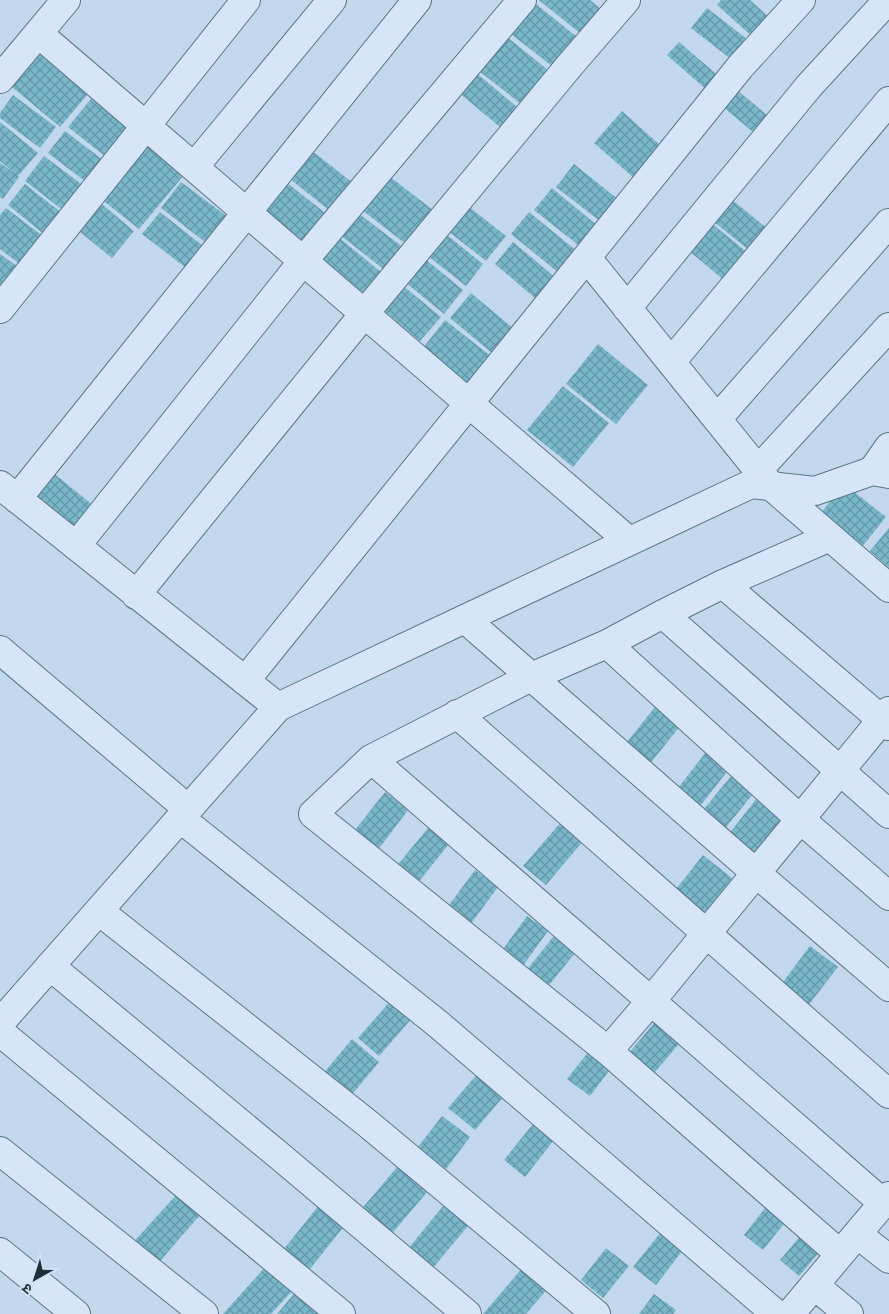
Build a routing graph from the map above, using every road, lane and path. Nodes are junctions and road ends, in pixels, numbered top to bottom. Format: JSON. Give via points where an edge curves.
{"nodes":[{"id":1,"x":66,"y":0,"type":"edge"},
{"id":2,"x":246,"y":0,"type":"edge"},
{"id":3,"x":332,"y":0,"type":"edge"},
{"id":4,"x":417,"y":0,"type":"edge"},
{"id":5,"x":522,"y":0,"type":"edge"},
{"id":6,"x":626,"y":0,"type":"edge"},
{"id":7,"x":801,"y":0,"type":"edge"},
{"id":8,"x":888,"y":0,"type":"edge"},
{"id":9,"x":38,"y":34,"type":"junction"},
{"id":10,"x":0,"y":79,"type":"edge"},
{"id":11,"x":889,"y":101,"type":"edge"},
{"id":12,"x":145,"y":126,"type":"junction"},
{"id":13,"x":194,"y":167,"type":"junction"},
{"id":14,"x":246,"y":213,"type":"junction"},
{"id":15,"x":889,"y":224,"type":"edge"},
{"id":16,"x":587,"y":258,"type":"junction"},
{"id":17,"x":303,"y":261,"type":"junction"},
{"id":18,"x":627,"y":308,"type":"junction"},
{"id":19,"x":0,"y":309,"type":"edge"},
{"id":20,"x":364,"y":314,"type":"junction"},
{"id":21,"x":889,"y":326,"type":"edge"},
{"id":22,"x":671,"y":362,"type":"junction"},
{"id":23,"x":469,"y":404,"type":"junction"},
{"id":24,"x":717,"y":419,"type":"junction"},
{"id":25,"x":889,"y":447,"type":"edge"},
{"id":26,"x":880,"y":472,"type":"edge"},
{"id":27,"x":765,"y":478,"type":"junction"},
{"id":28,"x":9,"y":492,"type":"edge"},
{"id":29,"x":830,"y":537,"type":"junction"},
{"id":30,"x":629,"y":542,"type":"junction"},
{"id":31,"x":76,"y":546,"type":"junction"},
{"id":32,"x":723,"y":584,"type":"junction"},
{"id":33,"x":889,"y":588,"type":"edge"},
{"id":34,"x":136,"y":595,"type":"junction"},
{"id":35,"x":662,"y":614,"type":"junction"},
{"id":36,"x":465,"y":619,"type":"junction"},
{"id":37,"x":607,"y":644,"type":"junction"},
{"id":38,"x":0,"y":650,"type":"edge"},
{"id":39,"x":531,"y":677,"type":"junction"},
{"id":40,"x":245,"y":681,"type":"junction"},
{"id":41,"x":278,"y":707,"type":"junction"},
{"id":42,"x":457,"y":714,"type":"junction"},
{"id":43,"x":887,"y":719,"type":"edge"},
{"id":44,"x":371,"y":759,"type":"junction"},
{"id":45,"x":840,"y":771,"type":"junction"},
{"id":46,"x":184,"y":813,"type":"junction"},
{"id":47,"x":889,"y":814,"type":"edge"},
{"id":48,"x":800,"y":820,"type":"junction"},
{"id":49,"x":756,"y":873,"type":"junction"},
{"id":50,"x":889,"y":896,"type":"edge"},
{"id":51,"x":99,"y":911,"type":"junction"},
{"id":52,"x":706,"y":934,"type":"junction"},
{"id":53,"x":50,"y":966,"type":"junction"},
{"id":54,"x":889,"y":987,"type":"edge"},
{"id":55,"x":651,"y":1001,"type":"junction"},
{"id":56,"x":0,"y":1023,"type":"edge"},
{"id":57,"x":0,"y":1032,"type":"edge"},
{"id":58,"x":608,"y":1051,"type":"junction"},
{"id":59,"x":889,"y":1094,"type":"edge"},
{"id":60,"x":0,"y":1151,"type":"edge"},
{"id":61,"x":886,"y":1199,"type":"edge"},
{"id":62,"x":849,"y":1244,"type":"junction"},
{"id":63,"x":0,"y":1252,"type":"edge"},
{"id":64,"x":889,"y":1259,"type":"edge"},
{"id":65,"x":814,"y":1285,"type":"junction"},
{"id":66,"x":76,"y":1314,"type":"edge"},
{"id":67,"x":204,"y":1314,"type":"edge"},
{"id":68,"x":341,"y":1314,"type":"edge"},
{"id":69,"x":467,"y":1314,"type":"edge"},
{"id":70,"x":596,"y":1314,"type":"edge"},
{"id":71,"x":776,"y":1314,"type":"edge"},
{"id":72,"x":790,"y":1314,"type":"edge"},
{"id":73,"x":849,"y":1314,"type":"edge"}],
"edges":[{"from":1,"to":9,"type":"street"},
{"from":2,"to":12,"type":"street"},
{"from":3,"to":13,"type":"street"},
{"from":4,"to":14,"type":"street"},
{"from":5,"to":17,"type":"street"},
{"from":6,"to":20,"type":"street"},
{"from":7,"to":16,"type":"street","via":[[740,67]]},
{"from":8,"to":18,"type":"street","via":[[809,86]]},
{"from":9,"to":10,"type":"street"},
{"from":9,"to":12,"type":"street"},
{"from":11,"to":22,"type":"street"},
{"from":12,"to":13,"type":"street"},
{"from":12,"to":19,"type":"street"},
{"from":13,"to":14,"type":"street"},
{"from":14,"to":17,"type":"street"},
{"from":14,"to":28,"type":"street"},
{"from":15,"to":24,"type":"street"},
{"from":16,"to":18,"type":"street"},
{"from":16,"to":23,"type":"street"},
{"from":17,"to":20,"type":"street"},
{"from":17,"to":31,"type":"street"},
{"from":18,"to":22,"type":"street"},
{"from":20,"to":23,"type":"street"},
{"from":20,"to":34,"type":"street"},
{"from":21,"to":27,"type":"street"},
{"from":22,"to":24,"type":"street"},
{"from":23,"to":30,"type":"street"},
{"from":23,"to":40,"type":"street"},
{"from":24,"to":27,"type":"street"},
{"from":25,"to":26,"type":"street"},
{"from":26,"to":27,"type":"street","via":[[815,491]]},
{"from":27,"to":29,"type":"street"},
{"from":27,"to":30,"type":"street"},
{"from":28,"to":31,"type":"street"},
{"from":29,"to":32,"type":"street"},
{"from":29,"to":33,"type":"street"},
{"from":30,"to":36,"type":"street"},
{"from":31,"to":34,"type":"street"},
{"from":32,"to":35,"type":"street"},
{"from":32,"to":43,"type":"street"},
{"from":34,"to":40,"type":"street"},
{"from":35,"to":37,"type":"street"},
{"from":35,"to":45,"type":"street"},
{"from":36,"to":39,"type":"street"},
{"from":36,"to":41,"type":"street"},
{"from":37,"to":39,"type":"street"},
{"from":37,"to":48,"type":"street"},
{"from":38,"to":46,"type":"street"},
{"from":39,"to":42,"type":"street"},
{"from":39,"to":49,"type":"street"},
{"from":40,"to":41,"type":"street"},
{"from":41,"to":46,"type":"street"},
{"from":42,"to":44,"type":"street"},
{"from":42,"to":52,"type":"street"},
{"from":43,"to":45,"type":"street"},
{"from":44,"to":55,"type":"street"},
{"from":44,"to":58,"type":"street","via":[[313,814]]},
{"from":45,"to":47,"type":"street"},
{"from":45,"to":48,"type":"street"},
{"from":46,"to":51,"type":"street"},
{"from":46,"to":71,"type":"street","via":[[438,1024]]},
{"from":48,"to":49,"type":"street"},
{"from":48,"to":50,"type":"street"},
{"from":49,"to":52,"type":"street"},
{"from":49,"to":54,"type":"street"},
{"from":51,"to":53,"type":"street"},
{"from":51,"to":70,"type":"street","via":[[367,1123]]},
{"from":52,"to":55,"type":"street"},
{"from":52,"to":59,"type":"street"},
{"from":53,"to":56,"type":"street"},
{"from":53,"to":69,"type":"street"},
{"from":55,"to":58,"type":"street"},
{"from":55,"to":61,"type":"street"},
{"from":57,"to":68,"type":"street"},
{"from":58,"to":62,"type":"street"},
{"from":60,"to":67,"type":"street"},
{"from":61,"to":62,"type":"street"},
{"from":62,"to":64,"type":"street"},
{"from":62,"to":65,"type":"street"},
{"from":63,"to":66,"type":"street"},
{"from":65,"to":72,"type":"street"},
{"from":65,"to":73,"type":"street"}]}
